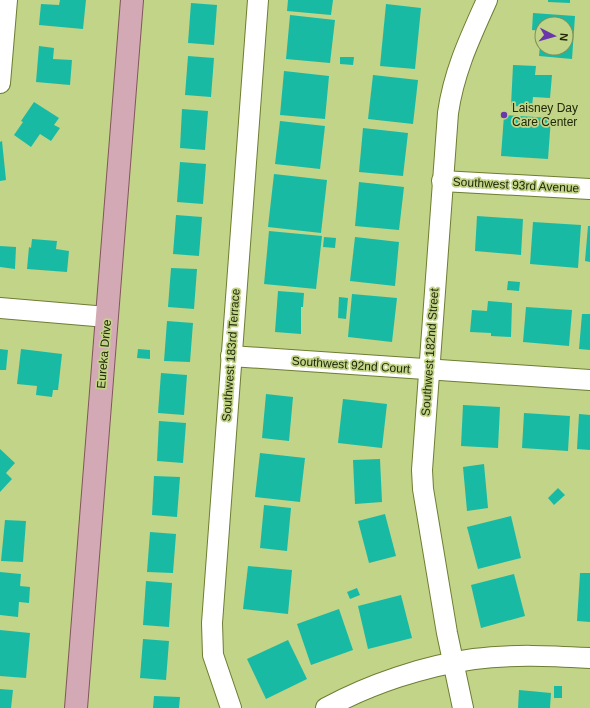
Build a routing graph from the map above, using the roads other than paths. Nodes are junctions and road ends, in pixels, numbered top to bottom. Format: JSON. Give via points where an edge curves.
{"nodes":[{"id":1,"x":7,"y":0,"type":"edge"},
{"id":2,"x":132,"y":0,"type":"edge"},
{"id":3,"x":258,"y":0,"type":"edge"},
{"id":4,"x":487,"y":0,"type":"edge"},
{"id":5,"x":0,"y":83,"type":"edge"},
{"id":6,"x":442,"y":181,"type":"junction"},
{"id":7,"x":590,"y":189,"type":"edge"},
{"id":8,"x":0,"y":308,"type":"edge"},
{"id":9,"x":107,"y":317,"type":"junction"},
{"id":10,"x":231,"y":356,"type":"junction"},
{"id":11,"x":429,"y":370,"type":"junction"},
{"id":12,"x":590,"y":380,"type":"edge"},
{"id":13,"x":590,"y":658,"type":"edge"},
{"id":14,"x":454,"y":662,"type":"junction"},
{"id":15,"x":76,"y":708,"type":"edge"},
{"id":16,"x":231,"y":708,"type":"edge"},
{"id":17,"x":326,"y":708,"type":"edge"},
{"id":18,"x":462,"y":708,"type":"edge"}],
"edges":[{"from":1,"to":5,"type":"street"},
{"from":2,"to":9,"type":"main road","name":"Eureka Drive"},
{"from":3,"to":10,"type":"street","name":"Southwest 183rd Terrace"},
{"from":4,"to":6,"type":"street","name":"Southwest 182nd Street","via":[[454,79]]},
{"from":6,"to":7,"type":"street","name":"Southwest 93rd Avenue"},
{"from":6,"to":11,"type":"street","name":"Southwest 182nd Street"},
{"from":8,"to":9,"type":"street"},
{"from":9,"to":15,"type":"main road","name":"Eureka Drive"},
{"from":10,"to":11,"type":"street","name":"Southwest 92nd Court"},
{"from":10,"to":16,"type":"street","name":"Southwest 183rd Terrace","via":[[212,623],[213,655]]},
{"from":11,"to":12,"type":"street","name":"Southwest 92nd Court"},
{"from":11,"to":14,"type":"street","name":"Southwest 182nd Street","via":[[423,488]]},
{"from":13,"to":14,"type":"street","via":[[515,656]]},
{"from":14,"to":17,"type":"street","via":[[390,681]]},
{"from":14,"to":18,"type":"street","name":"Southwest 182nd Street"}]}
